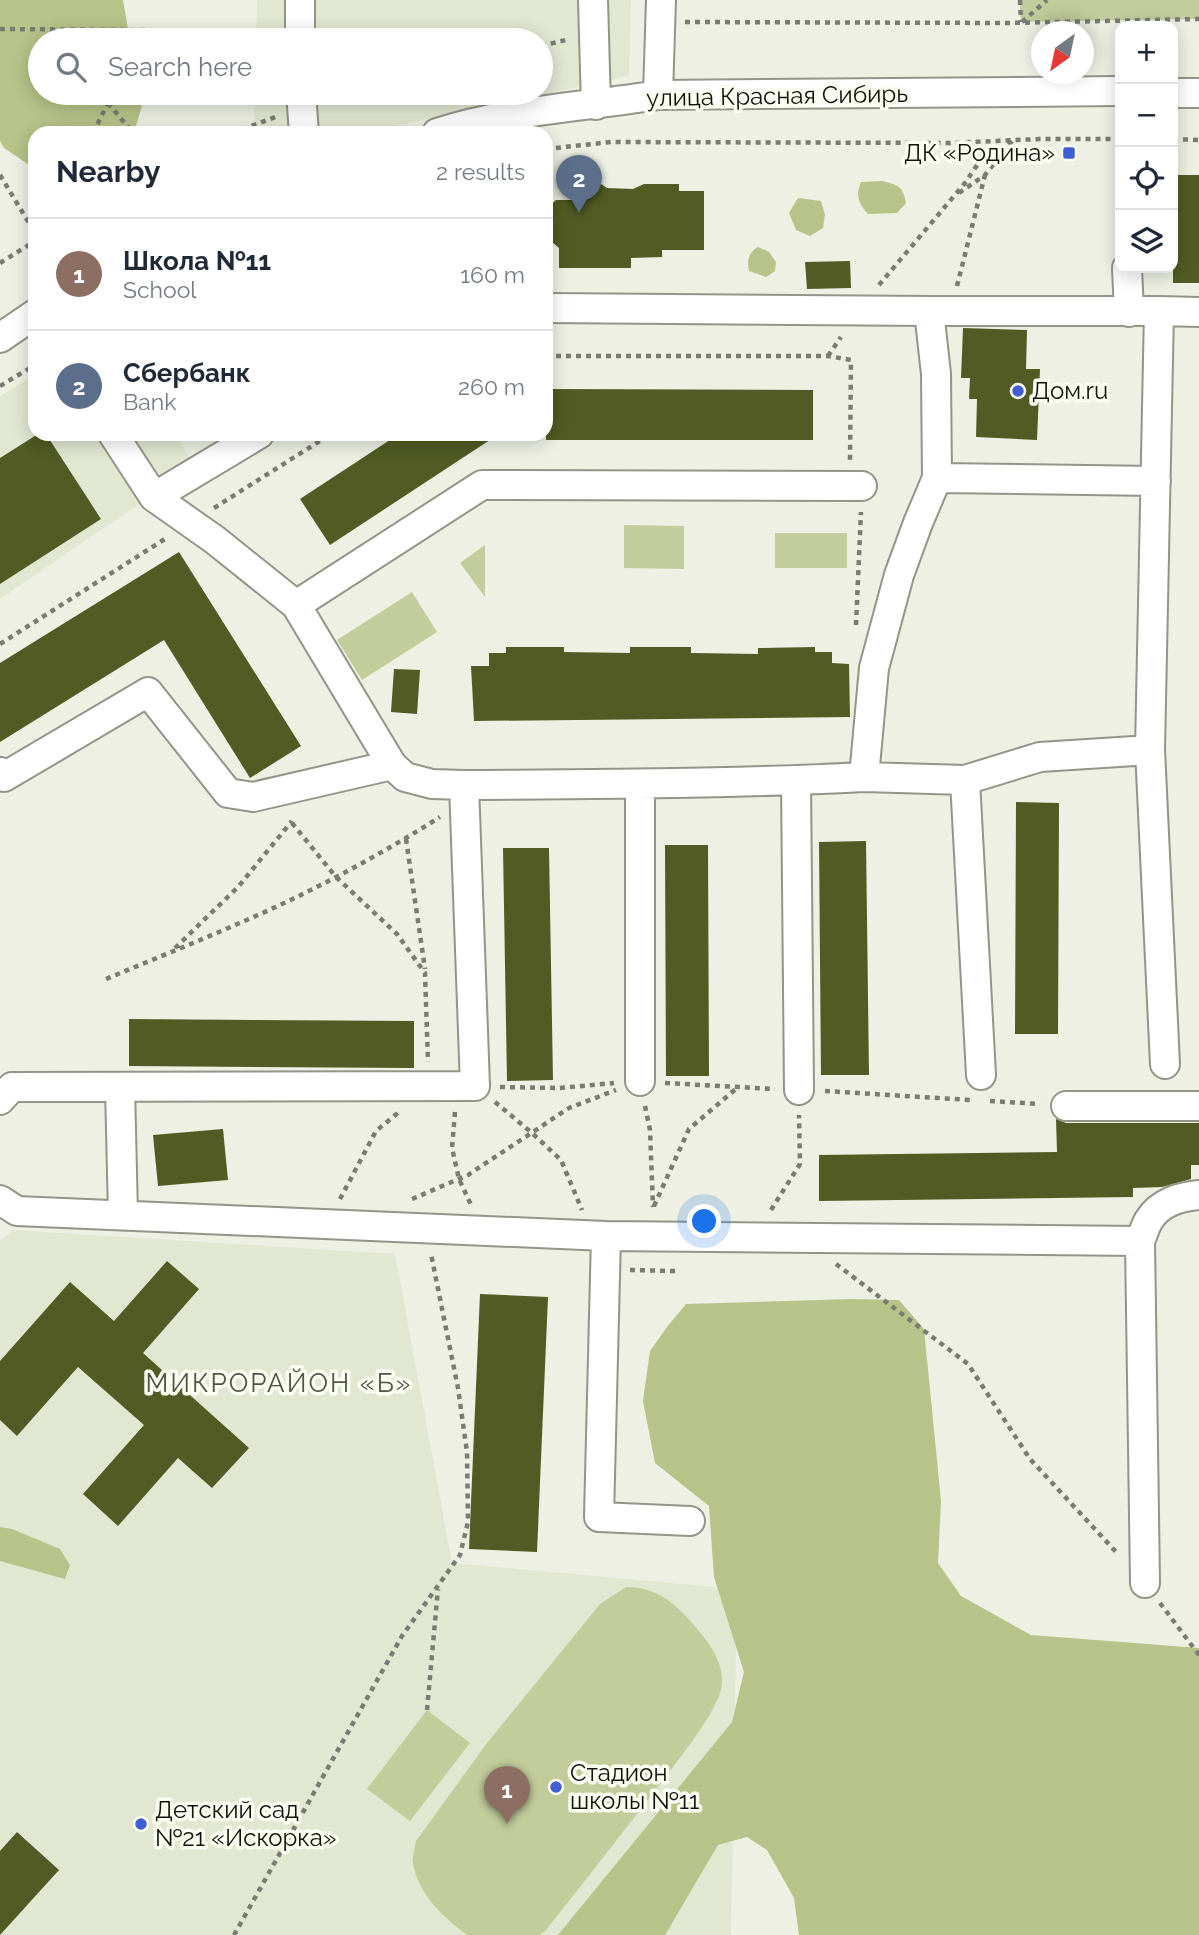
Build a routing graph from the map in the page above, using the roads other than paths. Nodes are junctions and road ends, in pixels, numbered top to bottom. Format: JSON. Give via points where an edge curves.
{"nodes":[{"id":1,"x":300,"y":0,"type":"edge"},
{"id":2,"x":593,"y":0,"type":"edge"},
{"id":3,"x":661,"y":11,"type":"edge"},
{"id":4,"x":300,"y":28,"type":"edge"},
{"id":5,"x":1115,"y":91,"type":"edge"},
{"id":6,"x":1178,"y":93,"type":"edge"},
{"id":7,"x":1199,"y":93,"type":"edge"},
{"id":8,"x":658,"y":95,"type":"junction"},
{"id":9,"x":302,"y":105,"type":"edge"},
{"id":10,"x":596,"y":105,"type":"junction"},
{"id":11,"x":303,"y":126,"type":"edge"},
{"id":12,"x":469,"y":126,"type":"edge"},
{"id":13,"x":1127,"y":273,"type":"edge"},
{"id":14,"x":553,"y":308,"type":"edge"},
{"id":15,"x":940,"y":311,"type":"junction"},
{"id":16,"x":1159,"y":311,"type":"junction"},
{"id":17,"x":1129,"y":312,"type":"junction"},
{"id":18,"x":1199,"y":312,"type":"edge"},
{"id":19,"x":28,"y":319,"type":"edge"},
{"id":20,"x":0,"y":338,"type":"edge"},
{"id":21,"x":117,"y":441,"type":"edge"},
{"id":22,"x":247,"y":441,"type":"edge"},
{"id":23,"x":937,"y":478,"type":"junction"},
{"id":24,"x":1156,"y":481,"type":"junction"},
{"id":25,"x":856,"y":486,"type":"road end"},
{"id":26,"x":153,"y":497,"type":"junction"},
{"id":27,"x":296,"y":605,"type":"junction"},
{"id":28,"x":1150,"y":750,"type":"junction"},
{"id":29,"x":392,"y":765,"type":"junction"},
{"id":30,"x":0,"y":772,"type":"edge"},
{"id":31,"x":864,"y":777,"type":"junction"},
{"id":32,"x":796,"y":780,"type":"junction"},
{"id":33,"x":965,"y":780,"type":"junction"},
{"id":34,"x":640,"y":784,"type":"junction"},
{"id":35,"x":465,"y":793,"type":"junction"},
{"id":36,"x":1165,"y":1064,"type":"dead end"},
{"id":37,"x":981,"y":1075,"type":"dead end"},
{"id":38,"x":640,"y":1081,"type":"road end"},
{"id":39,"x":120,"y":1087,"type":"junction"},
{"id":40,"x":799,"y":1090,"type":"road end"},
{"id":41,"x":0,"y":1100,"type":"edge"},
{"id":42,"x":1066,"y":1106,"type":"dead end"},
{"id":43,"x":1199,"y":1106,"type":"edge"},
{"id":44,"x":1199,"y":1195,"type":"edge"},
{"id":45,"x":0,"y":1200,"type":"edge"},
{"id":46,"x":123,"y":1216,"type":"junction"},
{"id":47,"x":600,"y":1235,"type":"junction"},
{"id":48,"x":1140,"y":1241,"type":"junction"},
{"id":49,"x":690,"y":1521,"type":"dead end"},
{"id":50,"x":1145,"y":1583,"type":"road end"}],
"edges":[{"from":1,"to":4,"type":"street"},
{"from":2,"to":10,"type":"street"},
{"from":3,"to":8,"type":"street"},
{"from":5,"to":8,"type":"street","name":"улица Красная Сибирь"},
{"from":6,"to":7,"type":"street"},
{"from":8,"to":10,"type":"street","name":"улица Красная Сибирь"},
{"from":9,"to":11,"type":"street"},
{"from":10,"to":12,"type":"street","name":"улица Красная Сибирь","via":[[541,110]]},
{"from":13,"to":17,"type":"street"},
{"from":14,"to":15,"type":"street"},
{"from":15,"to":17,"type":"street"},
{"from":15,"to":23,"type":"street"},
{"from":16,"to":17,"type":"street"},
{"from":16,"to":18,"type":"street"},
{"from":16,"to":24,"type":"street"},
{"from":19,"to":20,"type":"street"},
{"from":21,"to":26,"type":"street"},
{"from":22,"to":26,"type":"street"},
{"from":23,"to":24,"type":"street"},
{"from":23,"to":31,"type":"street","via":[[899,575],[874,668]]},
{"from":24,"to":28,"type":"street"},
{"from":25,"to":27,"type":"street","via":[[482,485]]},
{"from":26,"to":27,"type":"street"},
{"from":27,"to":29,"type":"street"},
{"from":28,"to":33,"type":"street","via":[[1040,757]]},
{"from":28,"to":36,"type":"street"},
{"from":29,"to":30,"type":"street","via":[[253,797],[228,793],[148,692],[4,777]]},
{"from":29,"to":35,"type":"street","via":[[405,776]]},
{"from":31,"to":32,"type":"street"},
{"from":31,"to":33,"type":"street"},
{"from":32,"to":34,"type":"street"},
{"from":32,"to":40,"type":"street"},
{"from":33,"to":37,"type":"street"},
{"from":34,"to":35,"type":"street"},
{"from":34,"to":38,"type":"street"},
{"from":35,"to":39,"type":"street","via":[[454,1086]]},
{"from":39,"to":41,"type":"street","via":[[12,1087]]},
{"from":39,"to":46,"type":"street"},
{"from":42,"to":43,"type":"street"},
{"from":44,"to":48,"type":"street","via":[[1162,1206],[1149,1219]]},
{"from":45,"to":46,"type":"street","via":[[17,1211]]},
{"from":46,"to":47,"type":"street"},
{"from":47,"to":48,"type":"street"},
{"from":47,"to":49,"type":"street","via":[[599,1517]]},
{"from":48,"to":50,"type":"street"}]}
